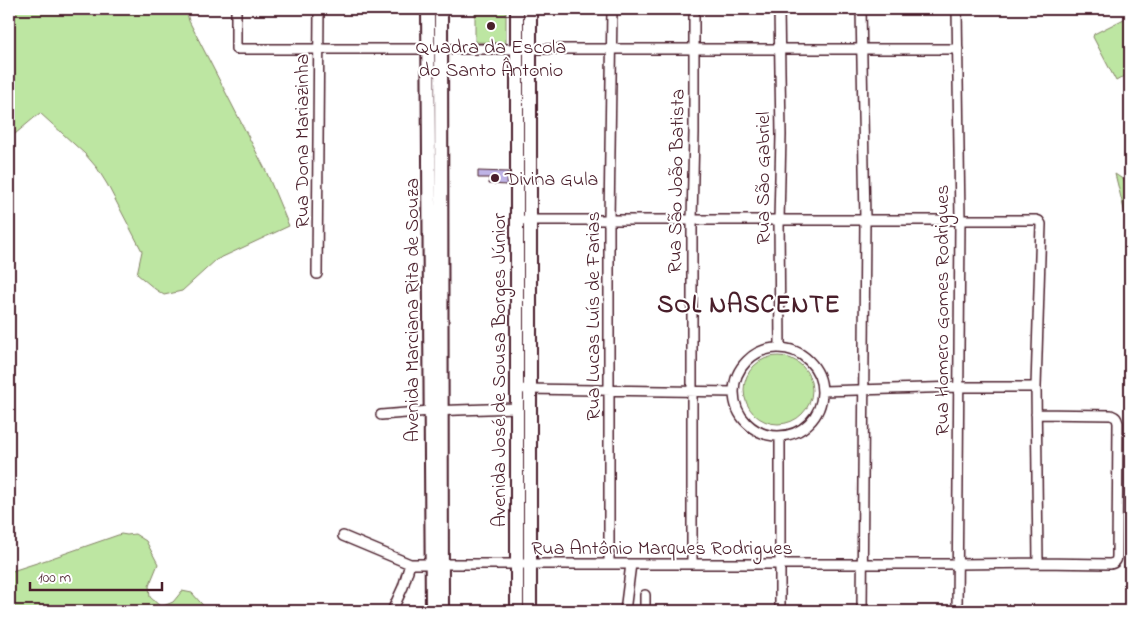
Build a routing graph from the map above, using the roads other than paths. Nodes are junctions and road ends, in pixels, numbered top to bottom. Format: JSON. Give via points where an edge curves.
{"nodes":[{"id":1,"x":236,"y":9,"type":"edge"},
{"id":2,"x":319,"y":9,"type":"edge"},
{"id":3,"x":428,"y":9,"type":"edge"},
{"id":4,"x":441,"y":9,"type":"edge"},
{"id":5,"x":517,"y":9,"type":"edge"},
{"id":6,"x":530,"y":9,"type":"edge"},
{"id":7,"x":612,"y":9,"type":"edge"},
{"id":8,"x":694,"y":9,"type":"edge"},
{"id":9,"x":778,"y":9,"type":"edge"},
{"id":10,"x":861,"y":9,"type":"edge"},
{"id":11,"x":957,"y":9,"type":"edge"},
{"id":12,"x":318,"y":48,"type":"junction"},
{"id":13,"x":434,"y":48,"type":"junction"},
{"id":14,"x":523,"y":48,"type":"junction"},
{"id":15,"x":612,"y":48,"type":"junction"},
{"id":16,"x":694,"y":48,"type":"junction"},
{"id":17,"x":779,"y":48,"type":"junction"},
{"id":18,"x":862,"y":48,"type":"junction"},
{"id":19,"x":958,"y":49,"type":"junction"},
{"id":20,"x":523,"y":220,"type":"junction"},
{"id":21,"x":609,"y":220,"type":"junction"},
{"id":22,"x":692,"y":220,"type":"junction"},
{"id":23,"x":779,"y":220,"type":"junction"},
{"id":24,"x":865,"y":220,"type":"junction"},
{"id":25,"x":960,"y":220,"type":"junction"},
{"id":26,"x":317,"y":274,"type":"dead end"},
{"id":27,"x":780,"y":347,"type":"junction"},
{"id":28,"x":959,"y":387,"type":"junction"},
{"id":29,"x":1036,"y":387,"type":"junction"},
{"id":30,"x":523,"y":389,"type":"junction"},
{"id":31,"x":609,"y":390,"type":"junction"},
{"id":32,"x":864,"y":390,"type":"junction"},
{"id":33,"x":692,"y":391,"type":"junction"},
{"id":34,"x":823,"y":391,"type":"junction"},
{"id":35,"x":734,"y":392,"type":"junction"},
{"id":36,"x":518,"y":408,"type":"junction"},
{"id":37,"x":436,"y":411,"type":"junction"},
{"id":38,"x":381,"y":414,"type":"dead end"},
{"id":39,"x":1036,"y":414,"type":"junction"},
{"id":40,"x":780,"y":436,"type":"junction"},
{"id":41,"x":343,"y":536,"type":"dead end"},
{"id":42,"x":1038,"y":563,"type":"junction"},
{"id":43,"x":410,"y":564,"type":"junction"},
{"id":44,"x":437,"y":564,"type":"junction"},
{"id":45,"x":523,"y":564,"type":"junction"},
{"id":46,"x":609,"y":564,"type":"junction"},
{"id":47,"x":632,"y":564,"type":"junction"},
{"id":48,"x":692,"y":564,"type":"junction"},
{"id":49,"x":780,"y":564,"type":"junction"},
{"id":50,"x":862,"y":564,"type":"junction"},
{"id":51,"x":957,"y":564,"type":"junction"},
{"id":52,"x":646,"y":595,"type":"dead end"},
{"id":53,"x":392,"y":611,"type":"edge"},
{"id":54,"x":432,"y":611,"type":"edge"},
{"id":55,"x":442,"y":611,"type":"edge"},
{"id":56,"x":517,"y":611,"type":"edge"},
{"id":57,"x":530,"y":611,"type":"edge"},
{"id":58,"x":625,"y":611,"type":"edge"},
{"id":59,"x":646,"y":611,"type":"edge"},
{"id":60,"x":780,"y":611,"type":"edge"},
{"id":61,"x":862,"y":611,"type":"edge"},
{"id":62,"x":957,"y":611,"type":"edge"}],
"edges":[{"from":1,"to":12,"type":"street","via":[[236,49]]},
{"from":2,"to":12,"type":"street","name":"Rua Dona Mariazinha"},
{"from":3,"to":13,"type":"street","name":"Avenida Marciana Rita de Souza"},
{"from":4,"to":13,"type":"street","name":"Avenida Marciana Rita de Souza"},
{"from":5,"to":14,"type":"street","name":"Avenida José de Sousa Borges Júnior"},
{"from":6,"to":14,"type":"street","name":"Avenida José de Sousa Borges Júnior"},
{"from":7,"to":15,"type":"street","name":"Rua Lucas Luís de Farias"},
{"from":8,"to":16,"type":"street","name":"Rua São João Batista"},
{"from":9,"to":17,"type":"street","name":"Rua São Gabriel"},
{"from":10,"to":18,"type":"street"},
{"from":11,"to":19,"type":"street","name":"Rua Homero Gomes Rodrigues"},
{"from":12,"to":13,"type":"street"},
{"from":12,"to":26,"type":"street","name":"Rua Dona Mariazinha"},
{"from":13,"to":14,"type":"street"},
{"from":13,"to":37,"type":"street","name":"Avenida Marciana Rita de Souza"},
{"from":14,"to":15,"type":"street"},
{"from":14,"to":20,"type":"street","name":"Avenida José de Sousa Borges Júnior"},
{"from":15,"to":16,"type":"street"},
{"from":15,"to":21,"type":"street","name":"Rua Lucas Luís de Farias"},
{"from":16,"to":17,"type":"street"},
{"from":16,"to":22,"type":"street","name":"Rua São João Batista"},
{"from":17,"to":18,"type":"street"},
{"from":17,"to":23,"type":"street","name":"Rua São Gabriel"},
{"from":18,"to":19,"type":"street"},
{"from":18,"to":24,"type":"street"},
{"from":19,"to":25,"type":"street","name":"Rua Homero Gomes Rodrigues"},
{"from":20,"to":21,"type":"street"},
{"from":20,"to":30,"type":"street","name":"Avenida José de Sousa Borges Júnior"},
{"from":21,"to":22,"type":"street"},
{"from":21,"to":31,"type":"street","name":"Rua Lucas Luís de Farias"},
{"from":22,"to":23,"type":"street"},
{"from":22,"to":33,"type":"street","name":"Rua São João Batista"},
{"from":23,"to":24,"type":"street"},
{"from":23,"to":27,"type":"street","name":"Rua São Gabriel"},
{"from":24,"to":25,"type":"street"},
{"from":24,"to":32,"type":"street"},
{"from":25,"to":28,"type":"street","name":"Rua Homero Gomes Rodrigues"},
{"from":25,"to":29,"type":"street","via":[[1039,221]]},
{"from":27,"to":34,"type":"street","via":[[793,350],[810,361]]},
{"from":27,"to":35,"type":"street","via":[[753,355],[736,378]]},
{"from":28,"to":29,"type":"street"},
{"from":28,"to":32,"type":"street"},
{"from":28,"to":51,"type":"street","name":"Rua Homero Gomes Rodrigues"},
{"from":29,"to":39,"type":"street"},
{"from":30,"to":31,"type":"street"},
{"from":30,"to":36,"type":"street","name":"Avenida José de Sousa Borges Júnior"},
{"from":30,"to":45,"type":"street","name":"Avenida José de Sousa Borges Júnior"},
{"from":31,"to":33,"type":"street"},
{"from":31,"to":46,"type":"street","name":"Rua Lucas Luís de Farias"},
{"from":32,"to":34,"type":"street"},
{"from":32,"to":50,"type":"street"},
{"from":33,"to":35,"type":"street"},
{"from":33,"to":48,"type":"street","name":"Rua São João Batista"},
{"from":34,"to":40,"type":"street","via":[[815,417],[805,427]]},
{"from":35,"to":40,"type":"street","via":[[736,406],[753,428]]},
{"from":36,"to":37,"type":"street"},
{"from":36,"to":45,"type":"street","name":"Avenida José de Sousa Borges Júnior"},
{"from":37,"to":38,"type":"street"},
{"from":37,"to":44,"type":"street","name":"Avenida Marciana Rita de Souza"},
{"from":39,"to":42,"type":"street"},
{"from":39,"to":42,"type":"street","name":"Rua Antônio Marques Rodrigues","via":[[1112,415],[1118,423],[1117,560],[1110,564]]},
{"from":40,"to":49,"type":"street"},
{"from":41,"to":43,"type":"street","name":"Rua Antônio Marques Rodrigues"},
{"from":42,"to":51,"type":"street","name":"Rua Antônio Marques Rodrigues"},
{"from":43,"to":44,"type":"street","name":"Rua Antônio Marques Rodrigues"},
{"from":43,"to":53,"type":"street"},
{"from":44,"to":45,"type":"street","name":"Rua Antônio Marques Rodrigues"},
{"from":44,"to":54,"type":"street","name":"Avenida Marciana Rita de Souza"},
{"from":44,"to":55,"type":"street","name":"Avenida Marciana Rita de Souza"},
{"from":45,"to":46,"type":"street","name":"Rua Antônio Marques Rodrigues"},
{"from":45,"to":56,"type":"street","name":"Avenida José de Sousa Borges Júnior"},
{"from":45,"to":57,"type":"street","name":"Avenida José de Sousa Borges Júnior"},
{"from":46,"to":47,"type":"street","name":"Rua Antônio Marques Rodrigues"},
{"from":47,"to":48,"type":"street","name":"Rua Antônio Marques Rodrigues"},
{"from":47,"to":58,"type":"street"},
{"from":48,"to":49,"type":"street","name":"Rua Antônio Marques Rodrigues"},
{"from":49,"to":50,"type":"street","name":"Rua Antônio Marques Rodrigues"},
{"from":49,"to":60,"type":"street"},
{"from":50,"to":51,"type":"street","name":"Rua Antônio Marques Rodrigues"},
{"from":50,"to":61,"type":"street"},
{"from":51,"to":62,"type":"street","name":"Rua Homero Gomes Rodrigues"},
{"from":52,"to":59,"type":"street"}]}
